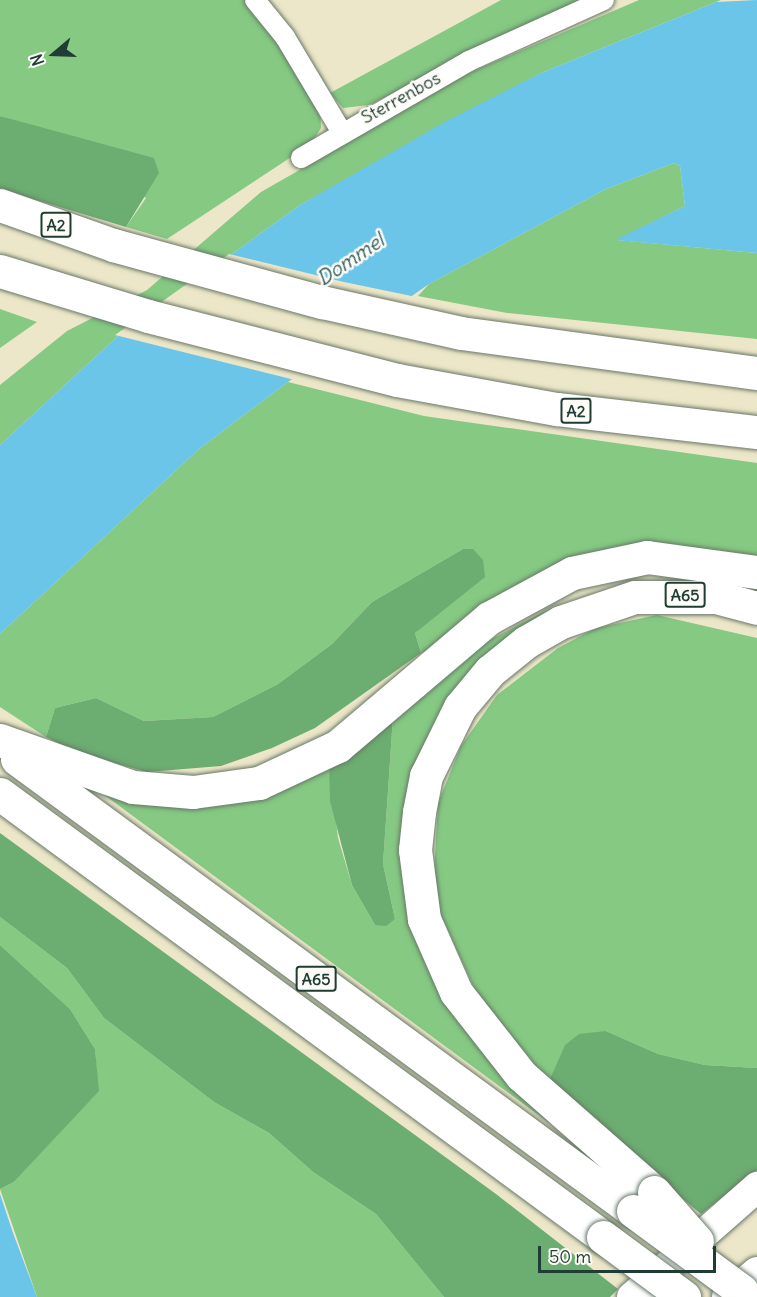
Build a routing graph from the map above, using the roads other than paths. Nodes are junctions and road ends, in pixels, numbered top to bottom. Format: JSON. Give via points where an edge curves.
{"nodes":[{"id":1,"x":255,"y":0,"type":"edge"},
{"id":2,"x":604,"y":0,"type":"edge"},
{"id":3,"x":341,"y":131,"type":"junction"},
{"id":4,"x":301,"y":158,"type":"dead end"},
{"id":5,"x":0,"y":205,"type":"edge"},
{"id":6,"x":0,"y":271,"type":"edge"},
{"id":7,"x":757,"y":373,"type":"edge"},
{"id":8,"x":757,"y":432,"type":"edge"},
{"id":9,"x":757,"y":572,"type":"edge"},
{"id":10,"x":757,"y":608,"type":"edge"},
{"id":11,"x":0,"y":740,"type":"edge"},
{"id":12,"x":0,"y":747,"type":"edge"},
{"id":13,"x":0,"y":794,"type":"edge"},
{"id":14,"x":757,"y":1187,"type":"edge"},
{"id":15,"x":643,"y":1202,"type":"junction"},
{"id":16,"x":744,"y":1289,"type":"edge"},
{"id":17,"x":632,"y":1297,"type":"edge"},
{"id":18,"x":684,"y":1297,"type":"edge"}],
"edges":[{"from":1,"to":3,"type":"street","name":"Sterrenbos","via":[[285,37]]},
{"from":2,"to":3,"type":"street","name":"Sterrenbos","via":[[470,61]]},
{"from":3,"to":4,"type":"street"},
{"from":5,"to":7,"type":"highway","number":"A2","via":[[113,245],[460,333]]},
{"from":6,"to":8,"type":"highway","number":"A2","via":[[54,289],[397,380],[557,409]]},
{"from":9,"to":11,"type":"highway","number":"A65","via":[[646,557],[572,573],[489,618],[338,746],[259,783],[193,792],[133,787]]},
{"from":10,"to":15,"type":"highway","number":"A65","via":[[716,597],[634,597],[561,622],[526,642],[490,671],[460,707],[426,776],[419,812],[415,850],[424,919],[456,992],[521,1075]]},
{"from":12,"to":15,"type":"highway","number":"A65"},
{"from":13,"to":18,"type":"highway","number":"A65","bridge":true},
{"from":14,"to":17,"type":"main road"},
{"from":15,"to":16,"type":"highway","number":"A65","bridge":true}]}
